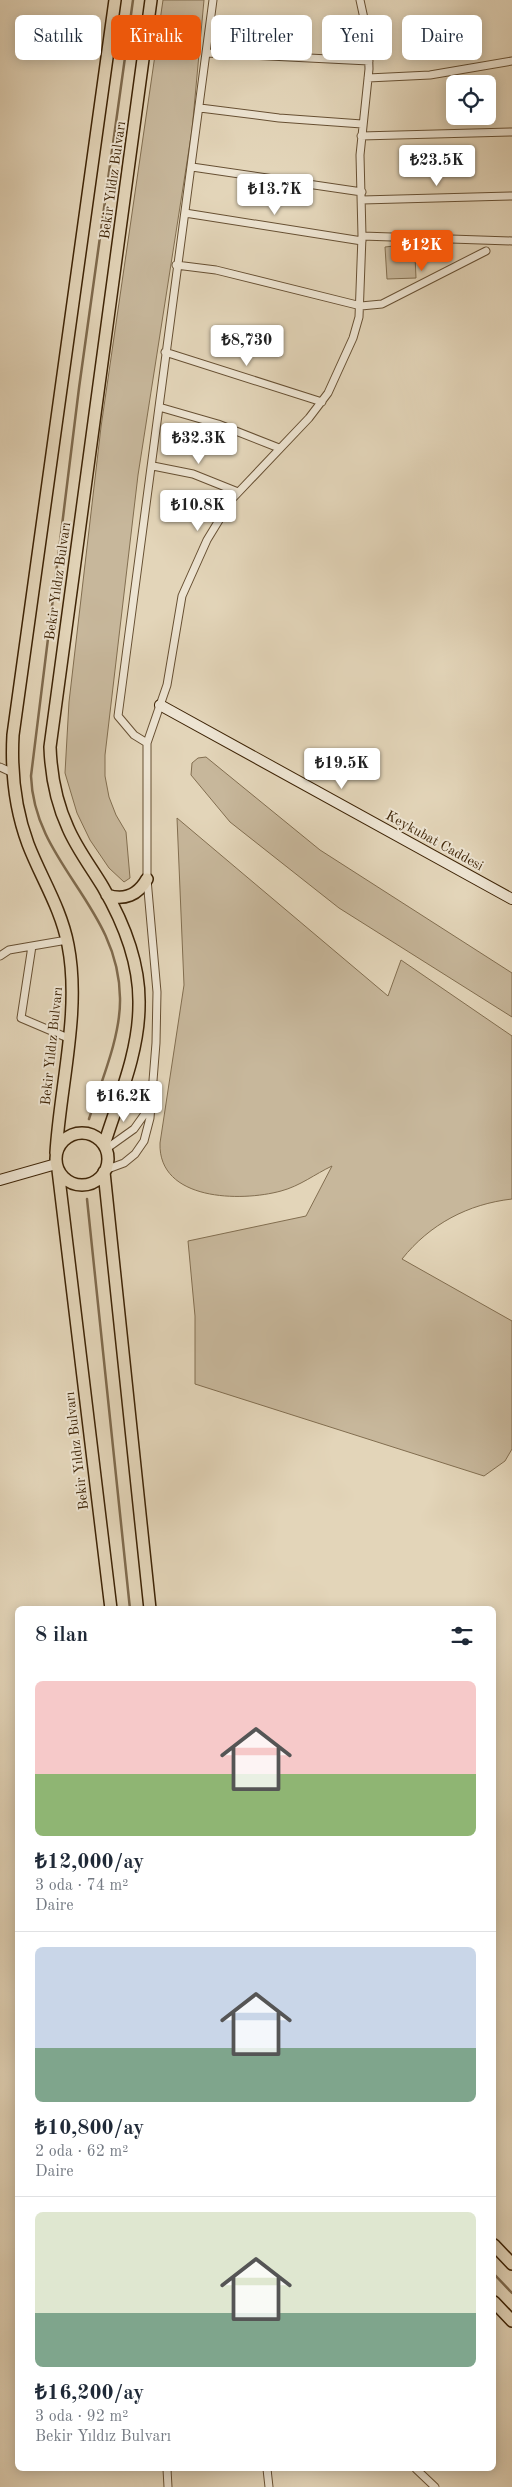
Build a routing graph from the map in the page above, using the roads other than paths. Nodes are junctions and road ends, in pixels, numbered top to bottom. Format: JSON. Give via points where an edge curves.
{"nodes":[{"id":1,"x":115,"y":0,"type":"edge"},
{"id":2,"x":151,"y":0,"type":"edge"},
{"id":3,"x":213,"y":0,"type":"edge"},
{"id":4,"x":360,"y":0,"type":"edge"},
{"id":5,"x":206,"y":52,"type":"junction"},
{"id":6,"x":369,"y":61,"type":"junction"},
{"id":7,"x":512,"y":61,"type":"edge"},
{"id":8,"x":368,"y":78,"type":"junction"},
{"id":9,"x":200,"y":108,"type":"junction"},
{"id":10,"x":362,"y":124,"type":"junction"},
{"id":11,"x":512,"y":132,"type":"edge"},
{"id":12,"x":361,"y":136,"type":"junction"},
{"id":13,"x":192,"y":167,"type":"junction"},
{"id":14,"x":362,"y":196,"type":"junction"},
{"id":15,"x":512,"y":196,"type":"edge"},
{"id":16,"x":185,"y":213,"type":"junction"},
{"id":17,"x":362,"y":239,"type":"junction"},
{"id":18,"x":512,"y":241,"type":"edge"},
{"id":19,"x":486,"y":251,"type":"dead end"},
{"id":20,"x":176,"y":265,"type":"junction"},
{"id":21,"x":361,"y":306,"type":"junction"},
{"id":22,"x":165,"y":352,"type":"junction"},
{"id":23,"x":322,"y":402,"type":"junction"},
{"id":24,"x":159,"y":408,"type":"junction"},
{"id":25,"x":279,"y":448,"type":"junction"},
{"id":26,"x":152,"y":466,"type":"junction"},
{"id":27,"x":238,"y":492,"type":"junction"},
{"id":28,"x":160,"y":705,"type":"junction"},
{"id":29,"x":147,"y":743,"type":"junction"},
{"id":30,"x":0,"y":767,"type":"edge"},
{"id":31,"x":13,"y":773,"type":"junction"},
{"id":32,"x":146,"y":879,"type":"junction"},
{"id":33,"x":107,"y":895,"type":"junction"},
{"id":34,"x":512,"y":899,"type":"edge"},
{"id":35,"x":67,"y":940,"type":"junction"},
{"id":36,"x":32,"y":946,"type":"junction"},
{"id":37,"x":0,"y":956,"type":"edge"},
{"id":38,"x":68,"y":1038,"type":"junction"},
{"id":39,"x":151,"y":1103,"type":"junction"},
{"id":40,"x":105,"y":1147,"type":"junction"},
{"id":41,"x":57,"y":1162,"type":"junction"},
{"id":42,"x":105,"y":1171,"type":"junction"},
{"id":43,"x":0,"y":1180,"type":"edge"},
{"id":44,"x":111,"y":1606,"type":"edge"},
{"id":45,"x":150,"y":1606,"type":"edge"},
{"id":46,"x":496,"y":2247,"type":"edge"},
{"id":47,"x":512,"y":2264,"type":"edge"},
{"id":48,"x":496,"y":2304,"type":"edge"},
{"id":49,"x":512,"y":2321,"type":"edge"},
{"id":50,"x":167,"y":2471,"type":"edge"},
{"id":51,"x":267,"y":2471,"type":"edge"},
{"id":52,"x":418,"y":2471,"type":"edge"},
{"id":53,"x":168,"y":2487,"type":"edge"},
{"id":54,"x":268,"y":2487,"type":"edge"},
{"id":55,"x":436,"y":2487,"type":"edge"}],
"edges":[{"from":1,"to":31,"type":"main road","name":"Bekir Yıldız Bulvarı","via":[[13,735]]},
{"from":2,"to":33,"type":"main road","name":"Bekir Yıldız Bulvarı","via":[[50,747],[52,773],[62,813],[74,842]]},
{"from":3,"to":5,"type":"street"},
{"from":4,"to":6,"type":"street","via":[[368,37]]},
{"from":5,"to":6,"type":"street"},
{"from":5,"to":9,"type":"street"},
{"from":6,"to":8,"type":"street"},
{"from":7,"to":8,"type":"street","via":[[443,74]]},
{"from":8,"to":10,"type":"street"},
{"from":9,"to":10,"type":"street"},
{"from":9,"to":13,"type":"street"},
{"from":10,"to":12,"type":"street"},
{"from":11,"to":12,"type":"street"},
{"from":12,"to":14,"type":"street"},
{"from":13,"to":14,"type":"street"},
{"from":13,"to":16,"type":"street"},
{"from":14,"to":15,"type":"street"},
{"from":14,"to":17,"type":"street"},
{"from":16,"to":17,"type":"street"},
{"from":16,"to":20,"type":"street"},
{"from":17,"to":18,"type":"street"},
{"from":17,"to":21,"type":"street"},
{"from":19,"to":21,"type":"street","via":[[382,304]]},
{"from":20,"to":21,"type":"street","via":[[216,270]]},
{"from":20,"to":22,"type":"street"},
{"from":21,"to":23,"type":"street","via":[[353,338]]},
{"from":22,"to":23,"type":"street"},
{"from":22,"to":24,"type":"street"},
{"from":23,"to":25,"type":"street"},
{"from":24,"to":25,"type":"street","via":[[218,424]]},
{"from":24,"to":26,"type":"street"},
{"from":25,"to":27,"type":"street"},
{"from":26,"to":27,"type":"street","via":[[193,474]]},
{"from":26,"to":29,"type":"street","via":[[118,716],[134,735]]},
{"from":27,"to":28,"type":"street","via":[[214,526],[187,583]]},
{"from":28,"to":29,"type":"street"},
{"from":28,"to":34,"type":"street","name":"Keykubat Caddesi"},
{"from":29,"to":32,"type":"street"},
{"from":30,"to":31,"type":"street"},
{"from":31,"to":35,"type":"main road","name":"Bekir Yıldız Bulvarı","via":[[23,830],[55,900]]},
{"from":32,"to":33,"type":"main road","via":[[132,895],[117,898]]},
{"from":32,"to":39,"type":"street","via":[[157,992]]},
{"from":33,"to":40,"type":"main road","name":"Bekir Yıldız Bulvarı","via":[[130,944],[137,974],[139,1006],[133,1052]]},
{"from":35,"to":36,"type":"street"},
{"from":35,"to":38,"type":"main road","name":"Bekir Yıldız Bulvarı","via":[[72,982]]},
{"from":36,"to":37,"type":"street","via":[[9,950]]},
{"from":36,"to":38,"type":"street","via":[[22,1018]]},
{"from":38,"to":41,"type":"main road","name":"Bekir Yıldız Bulvarı"},
{"from":39,"to":40,"type":"street","via":[[138,1125]]},
{"from":39,"to":42,"type":"street","via":[[149,1125],[140,1148],[124,1163]]},
{"from":40,"to":41,"type":"main road","via":[[93,1135],[76,1133],[65,1138]]},
{"from":40,"to":42,"type":"main road","via":[[108,1159]]},
{"from":41,"to":42,"type":"main road","via":[[70,1182],[82,1185],[93,1182]]},
{"from":41,"to":43,"type":"street"},
{"from":41,"to":44,"type":"main road","name":"Bekir Yıldız Bulvarı"},
{"from":42,"to":45,"type":"main road"},
{"from":46,"to":47,"type":"main road"},
{"from":48,"to":49,"type":"main road"},
{"from":50,"to":53,"type":"street"},
{"from":51,"to":54,"type":"street"},
{"from":52,"to":55,"type":"street"}]}
